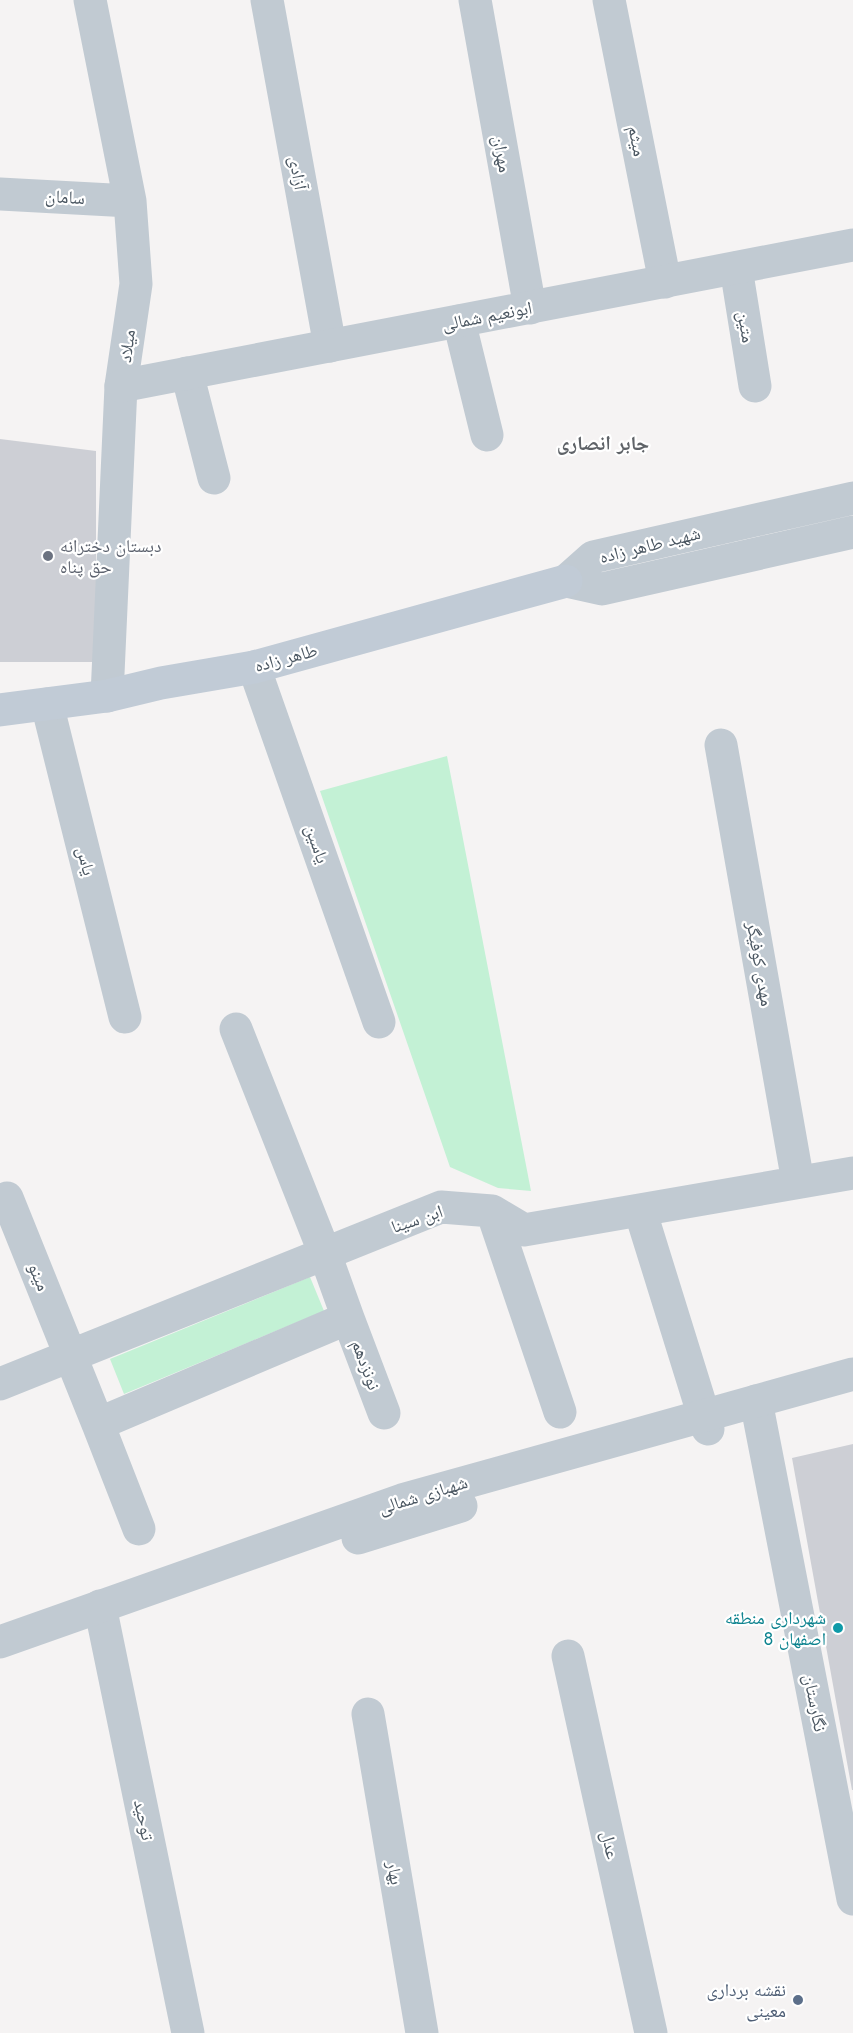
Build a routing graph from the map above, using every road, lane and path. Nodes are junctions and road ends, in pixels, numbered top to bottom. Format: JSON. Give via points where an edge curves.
{"nodes":[{"id":1,"x":90,"y":0,"type":"edge"},
{"id":2,"x":267,"y":0,"type":"edge"},
{"id":3,"x":475,"y":0,"type":"edge"},
{"id":4,"x":609,"y":0,"type":"edge"},
{"id":5,"x":0,"y":194,"type":"edge"},
{"id":6,"x":130,"y":201,"type":"junction"},
{"id":7,"x":853,"y":245,"type":"edge"},
{"id":8,"x":736,"y":268,"type":"junction"},
{"id":9,"x":665,"y":282,"type":"junction"},
{"id":10,"x":530,"y":308,"type":"junction"},
{"id":11,"x":459,"y":321,"type":"junction"},
{"id":12,"x":330,"y":346,"type":"junction"},
{"id":13,"x":187,"y":374,"type":"junction"},
{"id":14,"x":121,"y":386,"type":"junction"},
{"id":15,"x":755,"y":386,"type":"dead end"},
{"id":16,"x":487,"y":435,"type":"dead end"},
{"id":17,"x":214,"y":478,"type":"dead end"},
{"id":18,"x":853,"y":498,"type":"edge"},
{"id":19,"x":853,"y":531,"type":"edge"},
{"id":20,"x":566,"y":581,"type":"junction"},
{"id":21,"x":254,"y":667,"type":"junction"},
{"id":22,"x":107,"y":696,"type":"junction"},
{"id":23,"x":47,"y":704,"type":"junction"},
{"id":24,"x":0,"y":711,"type":"edge"},
{"id":25,"x":721,"y":745,"type":"dead end"},
{"id":26,"x":125,"y":1017,"type":"dead end"},
{"id":27,"x":380,"y":1022,"type":"dead end"},
{"id":28,"x":236,"y":1029,"type":"dead end"},
{"id":29,"x":853,"y":1173,"type":"edge"},
{"id":30,"x":798,"y":1182,"type":"junction"},
{"id":31,"x":8,"y":1198,"type":"dead end"},
{"id":32,"x":640,"y":1210,"type":"junction"},
{"id":33,"x":492,"y":1211,"type":"junction"},
{"id":34,"x":325,"y":1254,"type":"junction"},
{"id":35,"x":348,"y":1318,"type":"junction"},
{"id":36,"x":70,"y":1356,"type":"junction"},
{"id":37,"x":853,"y":1374,"type":"edge"},
{"id":38,"x":0,"y":1384,"type":"edge"},
{"id":39,"x":853,"y":1388,"type":"edge"},
{"id":40,"x":758,"y":1407,"type":"junction"},
{"id":41,"x":560,"y":1412,"type":"dead end"},
{"id":42,"x":384,"y":1413,"type":"dead end"},
{"id":43,"x":706,"y":1422,"type":"junction"},
{"id":44,"x":98,"y":1424,"type":"junction"},
{"id":45,"x":139,"y":1529,"type":"dead end"},
{"id":46,"x":101,"y":1612,"type":"junction"},
{"id":47,"x":0,"y":1644,"type":"edge"},
{"id":48,"x":568,"y":1656,"type":"dead end"},
{"id":49,"x":368,"y":1714,"type":"dead end"},
{"id":50,"x":853,"y":1899,"type":"edge"},
{"id":51,"x":188,"y":2033,"type":"edge"},
{"id":52,"x":422,"y":2033,"type":"edge"},
{"id":53,"x":651,"y":2033,"type":"edge"}],
"edges":[{"from":1,"to":6,"type":"street","name":"میلاد"},
{"from":2,"to":12,"type":"street","name":"آزادی"},
{"from":3,"to":10,"type":"street","name":"مهران"},
{"from":4,"to":9,"type":"street","name":"میثم"},
{"from":5,"to":6,"type":"street","name":"سامان"},
{"from":6,"to":14,"type":"street","name":"میلاد","via":[[136,284]]},
{"from":7,"to":8,"type":"street","name":"ابونعیم شمالی"},
{"from":8,"to":9,"type":"street","name":"ابونعیم شمالی"},
{"from":8,"to":15,"type":"street","name":"متین"},
{"from":9,"to":10,"type":"street","name":"ابونعیم شمالی"},
{"from":10,"to":11,"type":"street","name":"ابونعیم شمالی"},
{"from":11,"to":12,"type":"street","name":"ابونعیم شمالی"},
{"from":11,"to":16,"type":"street"},
{"from":12,"to":13,"type":"street","name":"ابونعیم شمالی"},
{"from":13,"to":14,"type":"street","name":"ابونعیم شمالی"},
{"from":13,"to":17,"type":"street"},
{"from":14,"to":22,"type":"street","name":"میلاد"},
{"from":18,"to":20,"type":"street","name":"شهید طاهر زاده","via":[[593,557]]},
{"from":19,"to":20,"type":"street","name":"شهید طاهر زاده","via":[[602,590]]},
{"from":20,"to":21,"type":"main road","name":"طاهر زاده"},
{"from":21,"to":22,"type":"main road","name":"طاهر زاده"},
{"from":21,"to":27,"type":"street","name":"یاسین"},
{"from":22,"to":23,"type":"main road","name":"طاهر زاده"},
{"from":23,"to":24,"type":"main road","name":"طاهر زاده"},
{"from":23,"to":26,"type":"street","name":"یاس"},
{"from":25,"to":30,"type":"street","name":"مهدی کوفیگر"},
{"from":28,"to":34,"type":"street","name":"نونزدهم"},
{"from":29,"to":30,"type":"street","name":"ابن سینا"},
{"from":30,"to":32,"type":"street","name":"ابن سینا"},
{"from":31,"to":36,"type":"street","name":"مینو"},
{"from":32,"to":33,"type":"street","name":"ابن سینا","via":[[524,1230]]},
{"from":32,"to":43,"type":"street"},
{"from":33,"to":34,"type":"street","name":"ابن سینا","via":[[441,1207]]},
{"from":33,"to":41,"type":"street"},
{"from":34,"to":35,"type":"street","name":"نونزدهم"},
{"from":34,"to":36,"type":"street","name":"ابن سینا"},
{"from":35,"to":42,"type":"street","name":"نونزدهم"},
{"from":35,"to":44,"type":"street"},
{"from":36,"to":38,"type":"street","name":"ابن سینا"},
{"from":36,"to":44,"type":"street","name":"مینو"},
{"from":37,"to":40,"type":"street","name":"شهبازی شمالی"},
{"from":39,"to":40,"type":"street","name":"شهبازی شمالی"},
{"from":40,"to":43,"type":"street","name":"شهبازی شمالی"},
{"from":40,"to":50,"type":"street","name":"نگارستان"},
{"from":43,"to":46,"type":"street","name":"شهبازی شمالی","via":[[402,1500]]},
{"from":44,"to":45,"type":"street","name":"مینو"},
{"from":46,"to":47,"type":"street","name":"شهبازی شمالی"},
{"from":46,"to":51,"type":"street","name":"توحید"},
{"from":48,"to":53,"type":"street","name":"عدل"},
{"from":49,"to":52,"type":"street","name":"بهار"}]}
